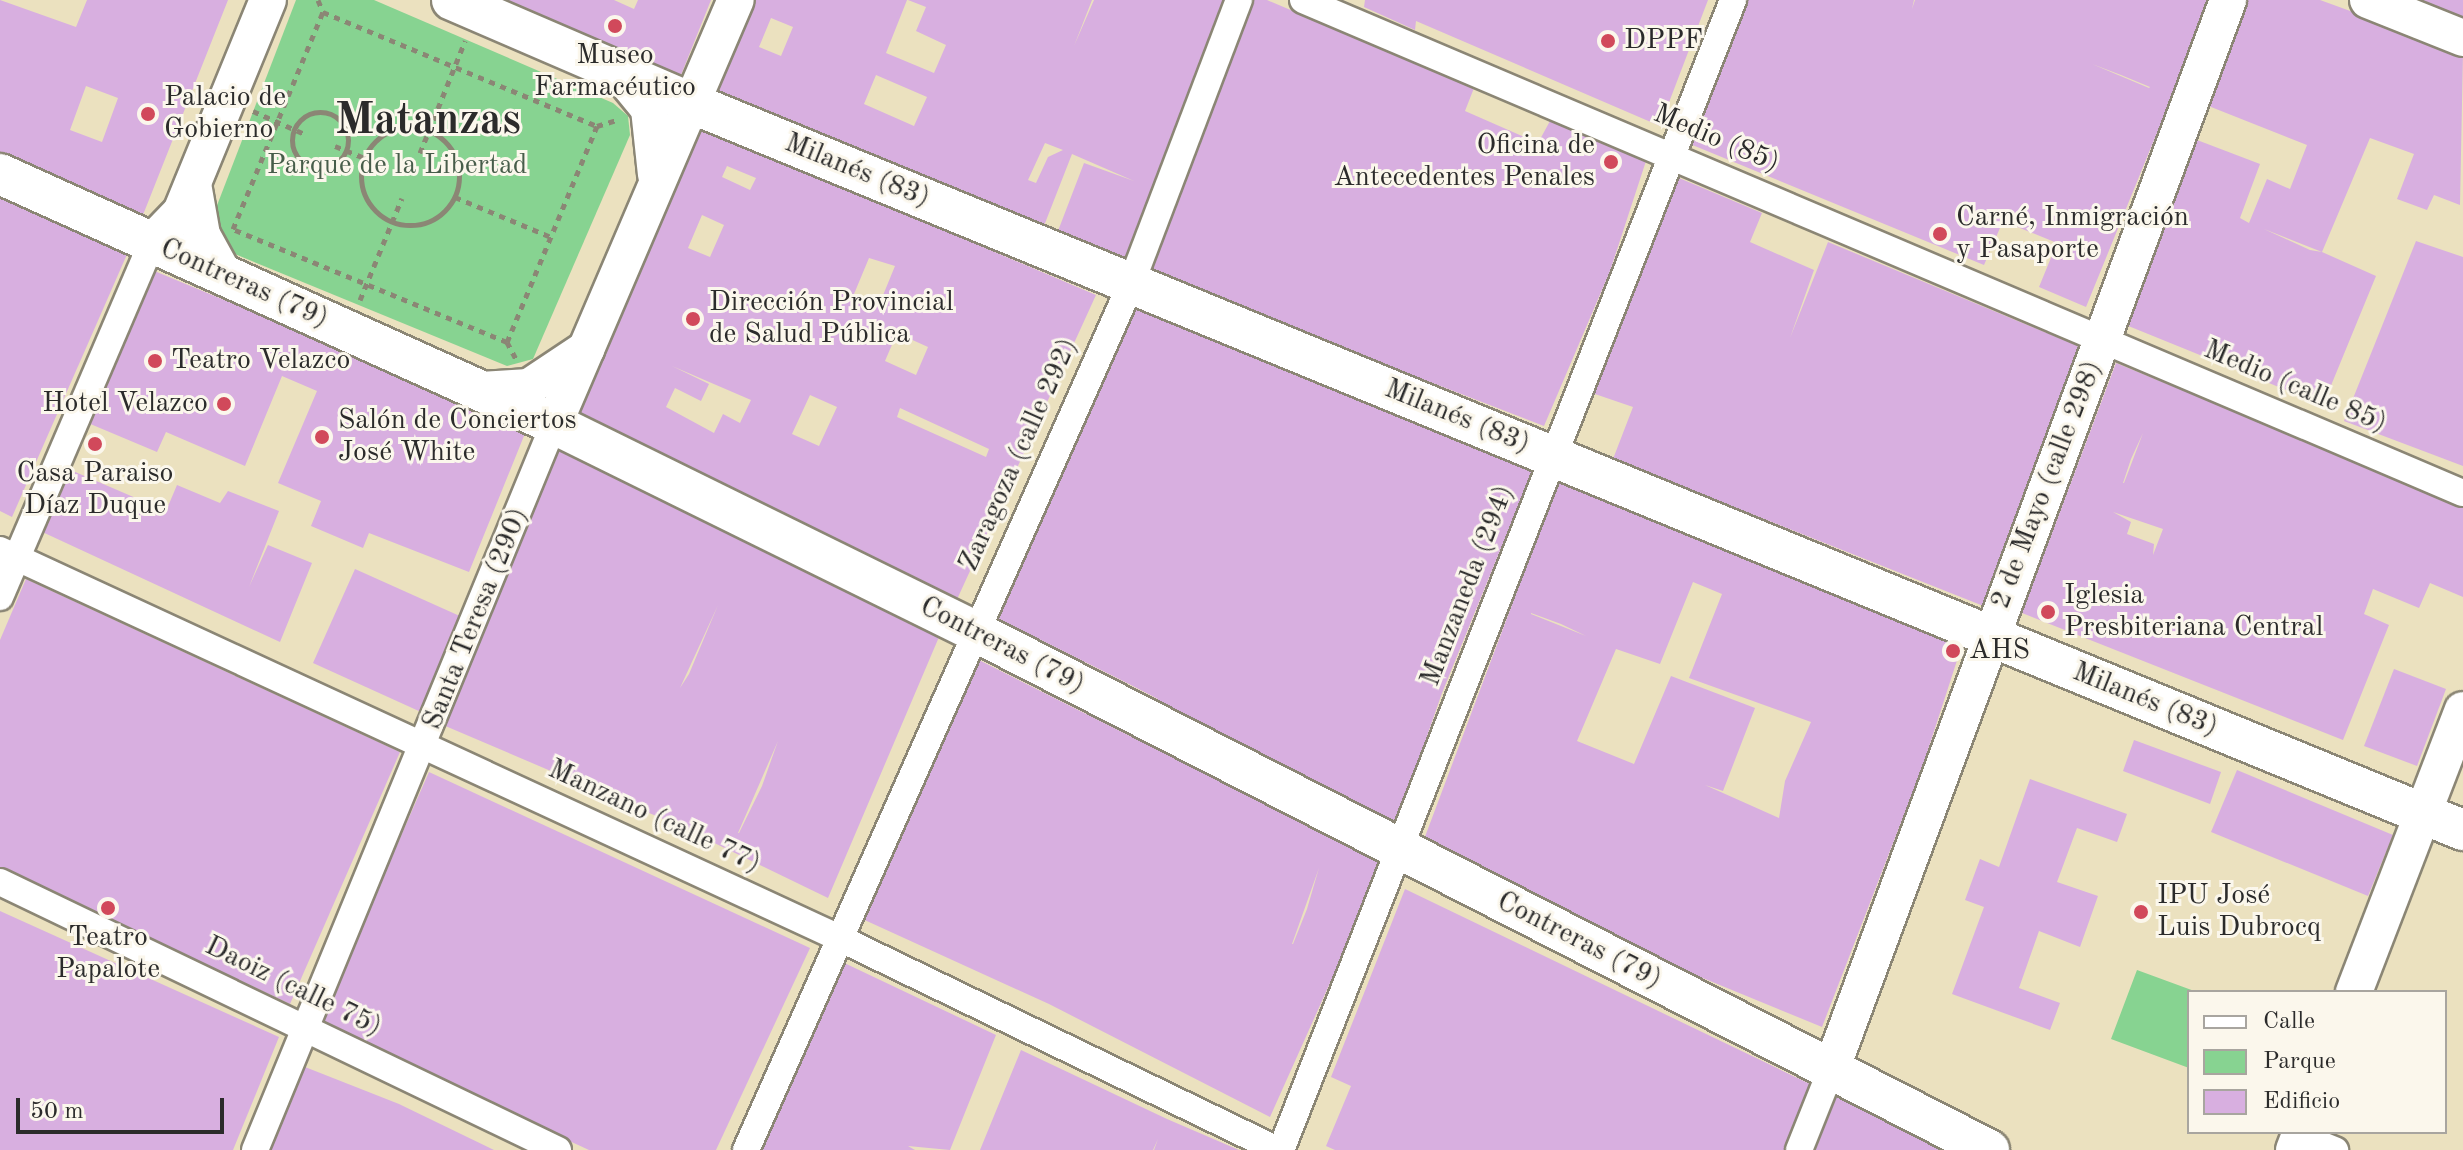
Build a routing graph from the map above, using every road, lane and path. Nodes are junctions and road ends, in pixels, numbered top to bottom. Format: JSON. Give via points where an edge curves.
{"nodes":[{"id":1,"x":268,"y":0,"type":"edge"},
{"id":2,"x":318,"y":0,"type":"edge"},
{"id":3,"x":736,"y":0,"type":"edge"},
{"id":4,"x":1239,"y":0,"type":"edge"},
{"id":5,"x":1303,"y":0,"type":"edge"},
{"id":6,"x":1733,"y":0,"type":"edge"},
{"id":7,"x":2228,"y":0,"type":"edge"},
{"id":8,"x":2368,"y":0,"type":"edge"},
{"id":9,"x":465,"y":5,"type":"edge"},
{"id":10,"x":323,"y":12,"type":"junction"},
{"id":11,"x":2463,"y":38,"type":"edge"},
{"id":12,"x":455,"y":67,"type":"junction"},
{"id":13,"x":614,"y":69,"type":"junction"},
{"id":14,"x":227,"y":100,"type":"junction"},
{"id":15,"x":691,"y":103,"type":"junction"},
{"id":16,"x":332,"y":114,"type":"junction"},
{"id":17,"x":329,"y":121,"type":"dead end"},
{"id":18,"x":278,"y":122,"type":"junction"},
{"id":19,"x":294,"y":129,"type":"junction"},
{"id":20,"x":429,"y":131,"type":"junction"},
{"id":21,"x":307,"y":135,"type":"dead end"},
{"id":22,"x":335,"y":146,"type":"dead end"},
{"id":23,"x":347,"y":151,"type":"junction"},
{"id":24,"x":420,"y":153,"type":"dead end"},
{"id":25,"x":1674,"y":155,"type":"junction"},
{"id":26,"x":364,"y":158,"type":"junction"},
{"id":27,"x":314,"y":160,"type":"dead end"},
{"id":28,"x":311,"y":167,"type":"junction"},
{"id":29,"x":0,"y":174,"type":"edge"},
{"id":30,"x":193,"y":184,"type":"junction"},
{"id":31,"x":656,"y":185,"type":"junction"},
{"id":32,"x":455,"y":197,"type":"junction"},
{"id":33,"x":402,"y":198,"type":"dead end"},
{"id":34,"x":392,"y":222,"type":"junction"},
{"id":35,"x":551,"y":237,"type":"junction"},
{"id":36,"x":152,"y":242,"type":"junction"},
{"id":37,"x":223,"y":273,"type":"junction"},
{"id":38,"x":367,"y":284,"type":"junction"},
{"id":39,"x":1131,"y":284,"type":"junction"},
{"id":40,"x":348,"y":330,"type":"junction"},
{"id":41,"x":2102,"y":339,"type":"junction"},
{"id":42,"x":586,"y":349,"type":"junction"},
{"id":43,"x":481,"y":390,"type":"junction"},
{"id":44,"x":554,"y":424,"type":"junction"},
{"id":45,"x":1552,"y":456,"type":"junction"},
{"id":46,"x":2463,"y":493,"type":"edge"},
{"id":47,"x":8,"y":554,"type":"edge"},
{"id":48,"x":0,"y":597,"type":"edge"},
{"id":49,"x":974,"y":631,"type":"junction"},
{"id":50,"x":1990,"y":636,"type":"junction"},
{"id":51,"x":2463,"y":710,"type":"edge"},
{"id":52,"x":424,"y":745,"type":"junction"},
{"id":53,"x":2422,"y":814,"type":"junction"},
{"id":54,"x":2463,"y":830,"type":"edge"},
{"id":55,"x":1400,"y":850,"type":"junction"},
{"id":56,"x":0,"y":882,"type":"edge"},
{"id":57,"x":837,"y":937,"type":"junction"},
{"id":58,"x":2355,"y":990,"type":"edge"},
{"id":59,"x":305,"y":1029,"type":"junction"},
{"id":60,"x":1831,"y":1070,"type":"junction"},
{"id":61,"x":2298,"y":1139,"type":"edge"},
{"id":62,"x":255,"y":1150,"type":"edge"},
{"id":63,"x":558,"y":1150,"type":"edge"},
{"id":64,"x":746,"y":1150,"type":"edge"},
{"id":65,"x":1279,"y":1150,"type":"edge"},
{"id":66,"x":1799,"y":1150,"type":"edge"},
{"id":67,"x":1989,"y":1150,"type":"edge"},
{"id":68,"x":2335,"y":1150,"type":"edge"}],
"edges":[{"from":1,"to":14,"type":"main road"},
{"from":2,"to":10,"type":"path"},
{"from":3,"to":15,"type":"main road","name":"Santa Teresa (290)"},
{"from":4,"to":39,"type":"street","name":"Zaragoza (calle 292)"},
{"from":5,"to":25,"type":"street","name":"Medio (85)"},
{"from":6,"to":25,"type":"street","name":"Manzaneda (294)"},
{"from":7,"to":41,"type":"main road","name":"2 de Mayo (calle 298)"},
{"from":8,"to":11,"type":"main road"},
{"from":9,"to":12,"type":"path"},
{"from":9,"to":13,"type":"main road","name":"Milanés (83)"},
{"from":10,"to":12,"type":"path"},
{"from":10,"to":18,"type":"path"},
{"from":12,"to":20,"type":"path"},
{"from":12,"to":35,"type":"path","via":[[597,126]]},
{"from":13,"to":15,"type":"main road","name":"Milanés (83)"},
{"from":13,"to":31,"type":"main road","via":[[631,82],[649,109]]},
{"from":14,"to":18,"type":"path"},
{"from":14,"to":30,"type":"main road"},
{"from":15,"to":31,"type":"main road","name":"Santa Teresa (290)"},
{"from":15,"to":39,"type":"main road","name":"Milanés (83)"},
{"from":16,"to":17,"type":"path"},
{"from":16,"to":19,"type":"path","via":[[314,112]]},
{"from":16,"to":23,"type":"path","via":[[345,125]]},
{"from":18,"to":19,"type":"path"},
{"from":18,"to":38,"type":"path","via":[[233,229]]},
{"from":19,"to":21,"type":"path"},
{"from":19,"to":28,"type":"path","via":[[293,147]]},
{"from":20,"to":24,"type":"path"},
{"from":20,"to":26,"type":"path","via":[[396,129],[376,140]]},
{"from":20,"to":32,"type":"path","via":[[447,144],[458,164]]},
{"from":22,"to":23,"type":"path"},
{"from":23,"to":26,"type":"path"},
{"from":23,"to":28,"type":"path","via":[[328,168]]},
{"from":25,"to":41,"type":"street","name":"Medio (85)"},
{"from":25,"to":45,"type":"street","name":"Manzaneda (294)"},
{"from":26,"to":34,"type":"path","via":[[362,189],[378,214]]},
{"from":27,"to":28,"type":"path"},
{"from":29,"to":36,"type":"main road","name":"Contreras (79)"},
{"from":30,"to":36,"type":"main road","via":[[181,212]]},
{"from":30,"to":37,"type":"main road","via":[[202,235]]},
{"from":31,"to":42,"type":"main road","name":"Santa Teresa (290)"},
{"from":32,"to":34,"type":"path","via":[[435,218],[407,225]]},
{"from":32,"to":35,"type":"path"},
{"from":33,"to":34,"type":"path"},
{"from":34,"to":38,"type":"path"},
{"from":35,"to":38,"type":"path","via":[[507,342]]},
{"from":36,"to":37,"type":"main road","name":"Contreras (79)"},
{"from":36,"to":47,"type":"street"},
{"from":37,"to":40,"type":"main road","name":"Contreras (79)"},
{"from":38,"to":40,"type":"path"},
{"from":39,"to":45,"type":"main road","name":"Milanés (83)"},
{"from":39,"to":49,"type":"street","name":"Zaragoza (calle 292)"},
{"from":40,"to":43,"type":"main road","name":"Contreras (79)"},
{"from":41,"to":46,"type":"street","name":"Medio (calle 85)"},
{"from":41,"to":50,"type":"main road","name":"2 de Mayo (calle 298)"},
{"from":42,"to":43,"type":"main road","via":[[529,387]]},
{"from":42,"to":44,"type":"main road","name":"Santa Teresa (290)"},
{"from":43,"to":44,"type":"main road","name":"Contreras (79)"},
{"from":44,"to":49,"type":"main road","name":"Contreras (79)"},
{"from":44,"to":52,"type":"street","name":"Santa Teresa (290)"},
{"from":45,"to":50,"type":"main road","name":"Milanés (83)"},
{"from":45,"to":55,"type":"street","name":"Manzaneda (294)"},
{"from":47,"to":48,"type":"street"},
{"from":47,"to":52,"type":"street","name":"Manzano (calle 77)"},
{"from":49,"to":55,"type":"main road","name":"Contreras (79)"},
{"from":49,"to":57,"type":"street","name":"Zaragoza (calle 292)"},
{"from":50,"to":53,"type":"main road","name":"Milanés (83)"},
{"from":50,"to":60,"type":"main road","name":"2 de Mayo (calle 298)"},
{"from":51,"to":53,"type":"main road"},
{"from":52,"to":57,"type":"street","name":"Manzano (calle 77)"},
{"from":52,"to":59,"type":"street","name":"Santa Teresa (290)"},
{"from":53,"to":54,"type":"main road","name":"Milanés (83)"},
{"from":53,"to":58,"type":"main road"},
{"from":55,"to":60,"type":"main road","name":"Contreras (79)"},
{"from":55,"to":65,"type":"street","name":"Manzaneda (294)"},
{"from":56,"to":59,"type":"street","name":"Daoiz (calle 75)"},
{"from":57,"to":64,"type":"street","name":"Zaragoza (calle 292)"},
{"from":57,"to":65,"type":"street","name":"Manzano (calle 77)"},
{"from":59,"to":62,"type":"street","name":"Santa Teresa (290)"},
{"from":59,"to":63,"type":"street","name":"Daoiz (calle 75)"},
{"from":60,"to":66,"type":"street","name":"2 de Mayo (calle 298)"},
{"from":60,"to":67,"type":"main road","name":"Contreras (79)"},
{"from":61,"to":68,"type":"street"}]}
